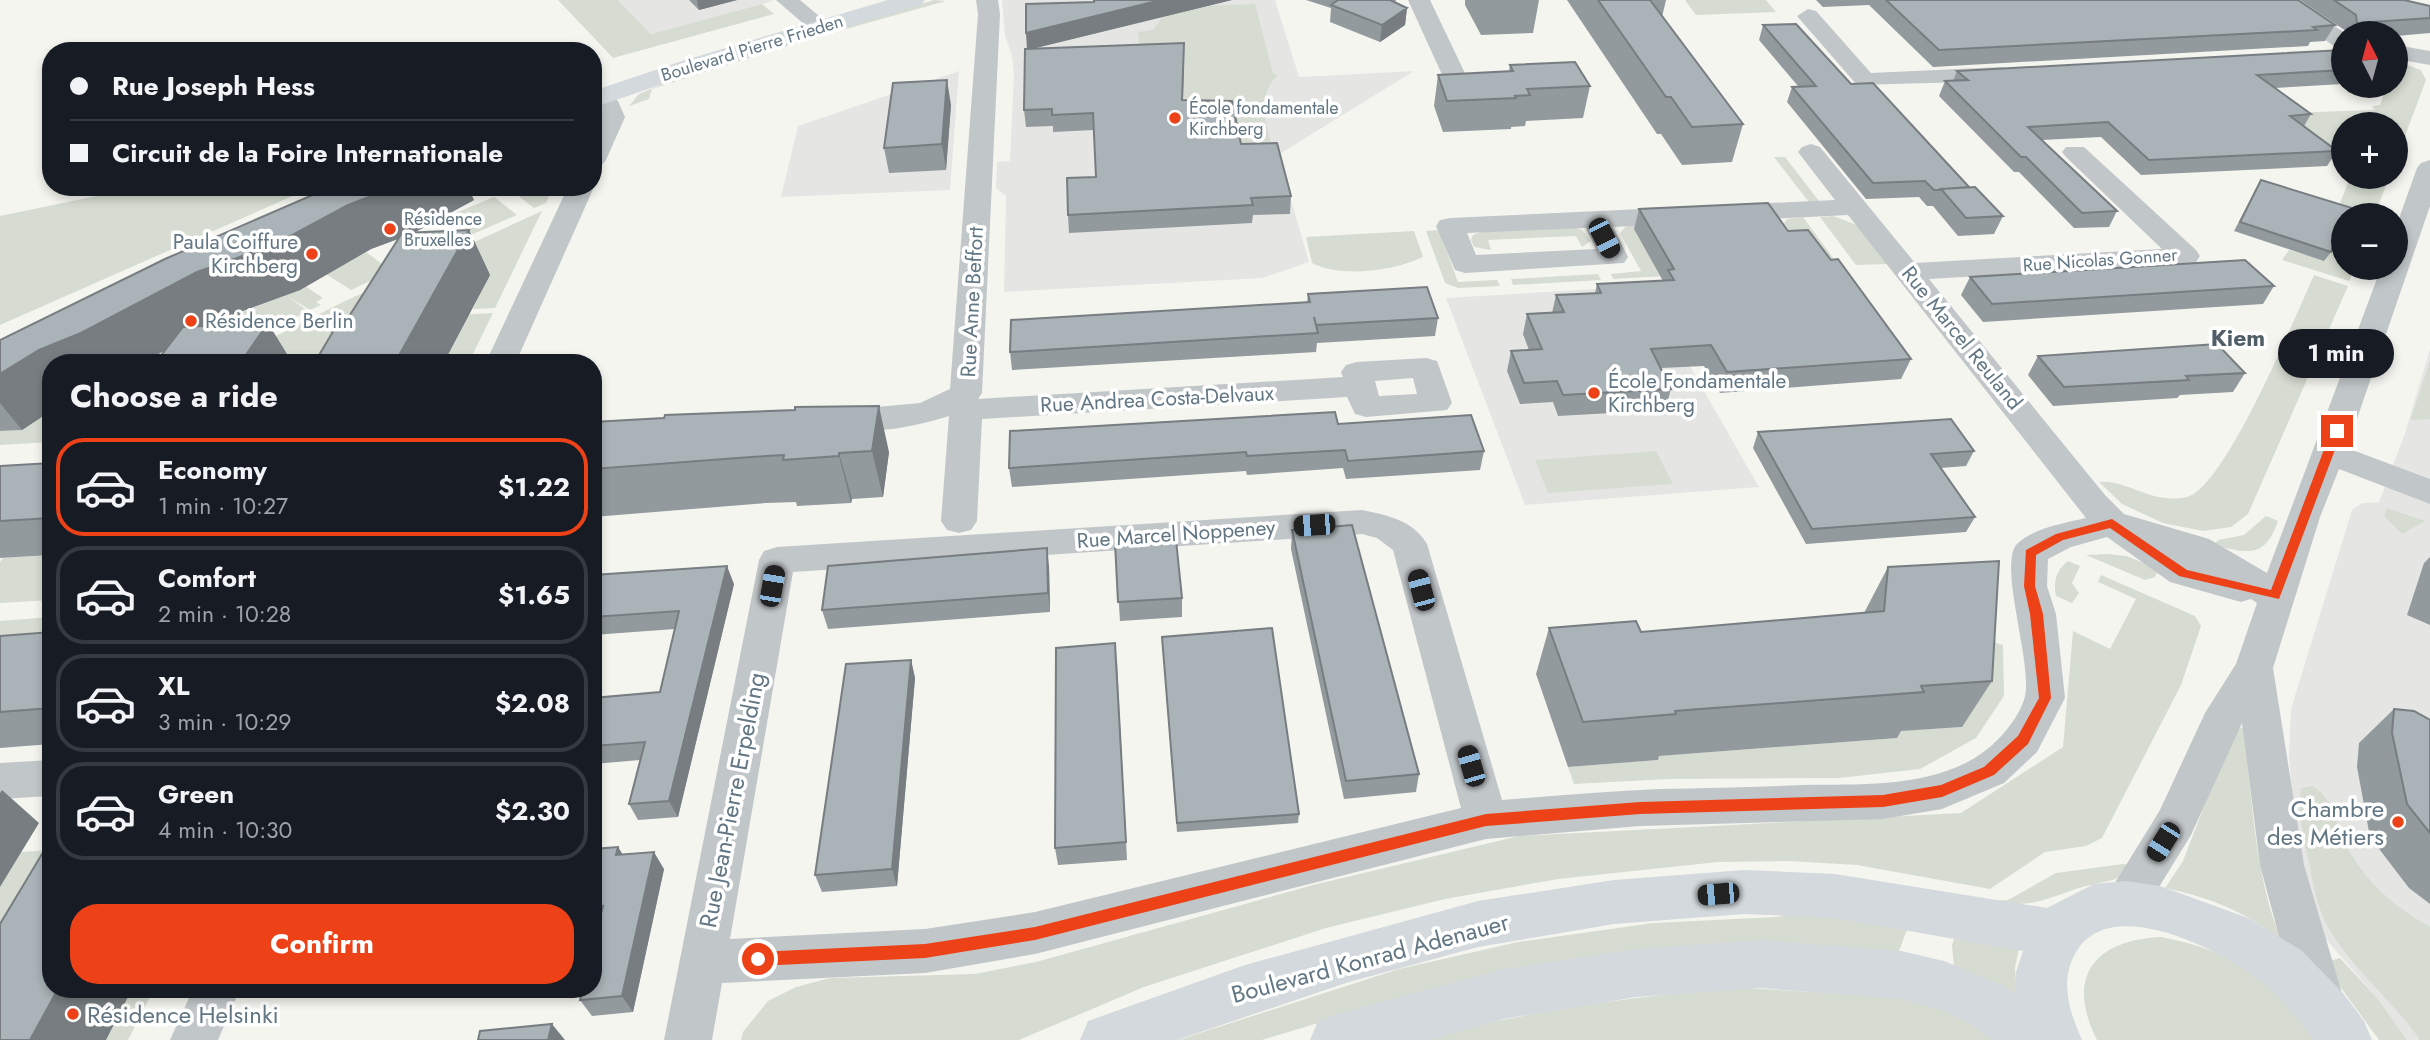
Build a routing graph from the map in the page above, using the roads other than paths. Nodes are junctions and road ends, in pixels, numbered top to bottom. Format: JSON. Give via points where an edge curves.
{"nodes":[{"id":1,"x":787,"y":0,"type":"edge"},
{"id":2,"x":912,"y":0,"type":"edge"},
{"id":3,"x":987,"y":0,"type":"edge"},
{"id":4,"x":1419,"y":0,"type":"edge"},
{"id":5,"x":2281,"y":0,"type":"edge"},
{"id":6,"x":1808,"y":16,"type":"dead end"},
{"id":7,"x":820,"y":26,"type":"junction"},
{"id":8,"x":2331,"y":34,"type":"edge"},
{"id":9,"x":2331,"y":54,"type":"edge"},
{"id":10,"x":2408,"y":54,"type":"edge"},
{"id":11,"x":2319,"y":55,"type":"edge"},
{"id":12,"x":2430,"y":58,"type":"edge"},
{"id":13,"x":2020,"y":72,"type":"edge"},
{"id":14,"x":1461,"y":90,"type":"edge"},
{"id":15,"x":602,"y":97,"type":"edge"},
{"id":16,"x":602,"y":102,"type":"edge"},
{"id":17,"x":602,"y":140,"type":"edge"},
{"id":18,"x":1811,"y":152,"type":"dead end"},
{"id":19,"x":2074,"y":152,"type":"dead end"},
{"id":20,"x":2430,"y":167,"type":"edge"},
{"id":21,"x":577,"y":196,"type":"edge"},
{"id":22,"x":1856,"y":207,"type":"junction"},
{"id":23,"x":1595,"y":219,"type":"junction"},
{"id":24,"x":2408,"y":229,"type":"edge"},
{"id":25,"x":1908,"y":272,"type":"junction"},
{"id":26,"x":2390,"y":280,"type":"edge"},
{"id":27,"x":505,"y":354,"type":"edge"},
{"id":28,"x":1361,"y":386,"type":"dead end"},
{"id":29,"x":961,"y":406,"type":"junction"},
{"id":30,"x":813,"y":421,"type":"edge"},
{"id":31,"x":2329,"y":453,"type":"junction"},
{"id":32,"x":2430,"y":492,"type":"edge"},
{"id":33,"x":959,"y":521,"type":"dead end"},
{"id":34,"x":2112,"y":523,"type":"junction"},
{"id":35,"x":777,"y":560,"type":"joint"},
{"id":36,"x":2275,"y":596,"type":"junction"},
{"id":37,"x":2254,"y":668,"type":"junction"},
{"id":38,"x":42,"y":779,"type":"edge"},
{"id":39,"x":0,"y":781,"type":"edge"},
{"id":40,"x":1486,"y":820,"type":"junction"},
{"id":41,"x":2124,"y":904,"type":"junction"},
{"id":42,"x":2055,"y":933,"type":"junction"},
{"id":43,"x":702,"y":962,"type":"junction"},
{"id":44,"x":213,"y":998,"type":"edge"},
{"id":45,"x":2333,"y":1023,"type":"edge"},
{"id":46,"x":194,"y":1040,"type":"edge"},
{"id":47,"x":688,"y":1040,"type":"edge"},
{"id":48,"x":1107,"y":1040,"type":"edge"},
{"id":49,"x":1337,"y":1040,"type":"edge"},
{"id":50,"x":2037,"y":1040,"type":"edge"},
{"id":51,"x":2054,"y":1040,"type":"edge"}],
"edges":[{"from":1,"to":7,"type":"street"},
{"from":2,"to":7,"type":"main road","name":"Boulevard Pierre Frieden"},
{"from":3,"to":29,"type":"street","name":"Rue Anne Beffort","via":[[966,393]]},
{"from":4,"to":14,"type":"street"},
{"from":5,"to":8,"type":"street"},
{"from":6,"to":13,"type":"street","via":[[1865,80]]},
{"from":7,"to":15,"type":"main road","name":"Boulevard Pierre Frieden"},
{"from":9,"to":11,"type":"street"},
{"from":10,"to":12,"type":"street"},
{"from":16,"to":17,"type":"street","via":[[609,106],[612,117]]},
{"from":18,"to":22,"type":"street","name":"Rue Marcel Reuland"},
{"from":19,"to":25,"type":"street","name":"Rue Nicolas Gonner","via":[[2186,256]]},
{"from":20,"to":24,"type":"street"},
{"from":21,"to":27,"type":"street"},
{"from":22,"to":23,"type":"street"},
{"from":22,"to":25,"type":"street","name":"Rue Marcel Reuland"},
{"from":23,"to":23,"type":"street","via":[[1464,226],[1450,226],[1465,264],[1614,257]]},
{"from":25,"to":34,"type":"street","name":"Rue Marcel Reuland"},
{"from":26,"to":31,"type":"street"},
{"from":28,"to":29,"type":"street","name":"Rue Andrea Costa-Delvaux"},
{"from":29,"to":30,"type":"street","name":"Rue Anne Beffort","via":[[924,415]]},
{"from":29,"to":33,"type":"street","name":"Rue Anne Beffort"},
{"from":31,"to":32,"type":"street"},
{"from":31,"to":36,"type":"street"},
{"from":34,"to":36,"type":"street","name":"Rue Marcel Reuland","via":[[2183,573]]},
{"from":34,"to":40,"type":"street","via":[[2060,537],[2030,553],[2029,586],[2045,698],[2023,740],[1989,771],[1942,791],[1883,801],[1640,808]]},
{"from":35,"to":40,"type":"street","name":"Rue Marcel Noppeney","via":[[1362,522],[1388,528],[1409,544]]},
{"from":35,"to":43,"type":"street","name":"Rue Jean-Pierre Erpelding"},
{"from":36,"to":37,"type":"street"},
{"from":37,"to":41,"type":"street","via":[[2219,725],[2176,822]]},
{"from":37,"to":45,"type":"street","via":[[2282,865]]},
{"from":38,"to":39,"type":"street"},
{"from":40,"to":43,"type":"street","via":[[1035,933],[925,951]]},
{"from":41,"to":42,"type":"main road","via":[[2073,918]]},
{"from":41,"to":45,"type":"main road","via":[[2169,909],[2243,939],[2285,969]]},
{"from":42,"to":48,"type":"main road","name":"Boulevard Konrad Adenauer","via":[[1835,896],[1744,892],[1614,902],[1478,924],[1349,958]]},
{"from":42,"to":51,"type":"main road","via":[[2039,972],[2043,1017]]},
{"from":43,"to":47,"type":"street","name":"Rue Jean-Pierre Erpelding"},
{"from":44,"to":46,"type":"street"},
{"from":49,"to":50,"type":"main road","via":[[1504,994],[1636,973],[1760,964],[1901,975],[1944,986],[1983,1003]]}]}
